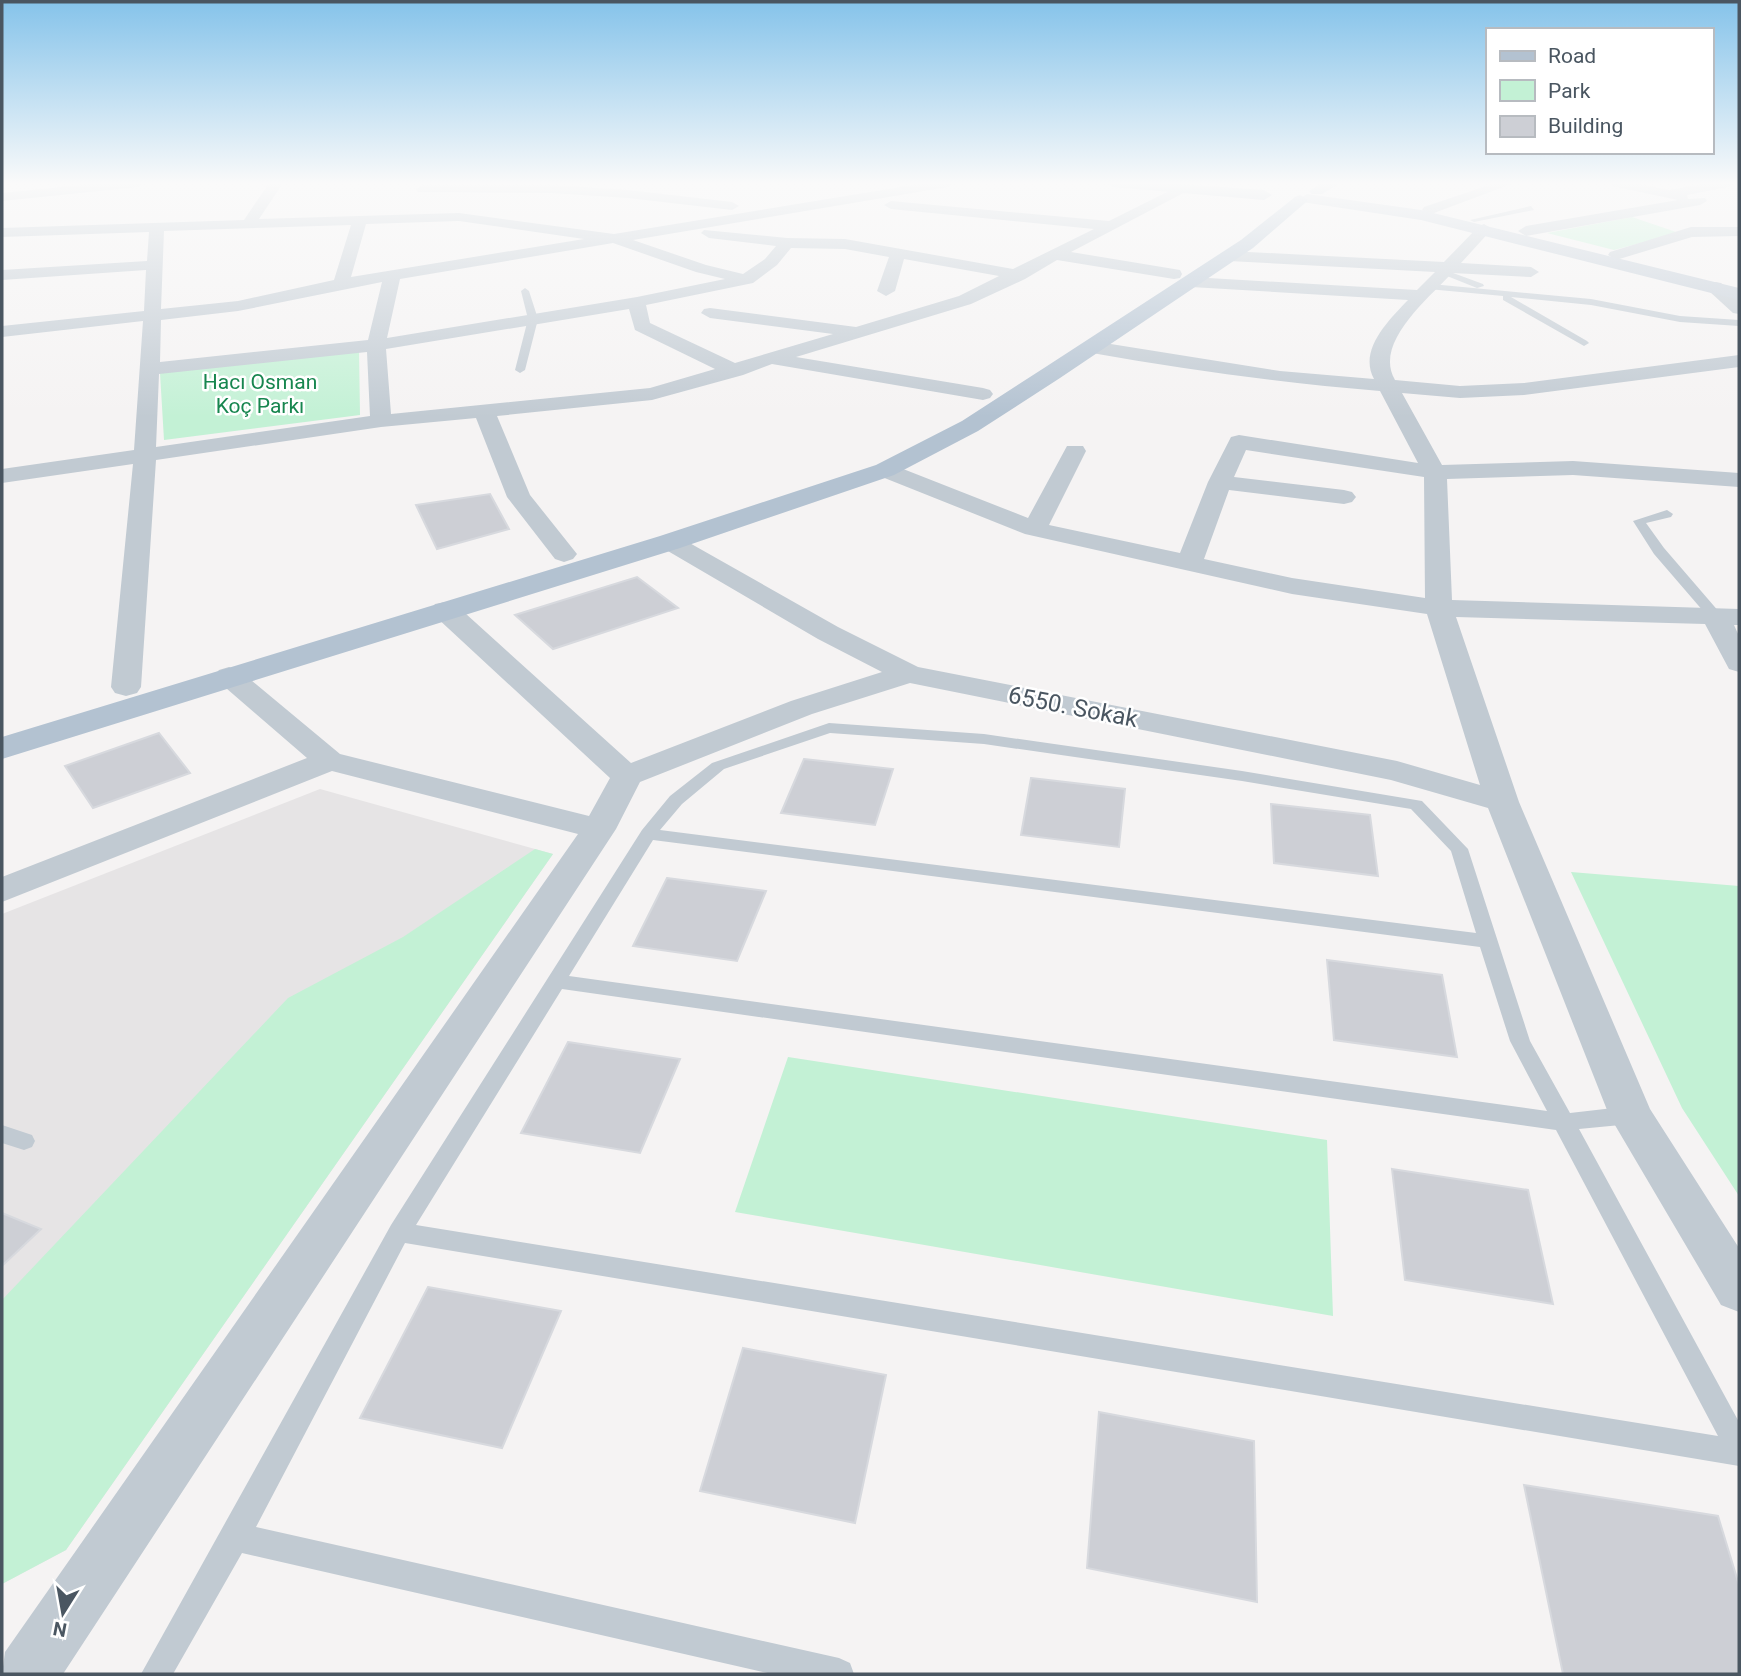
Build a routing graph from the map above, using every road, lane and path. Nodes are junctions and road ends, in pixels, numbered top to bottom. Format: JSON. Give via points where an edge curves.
{"nodes":[{"id":1,"x":154,"y":261,"type":"edge"},
{"id":2,"x":348,"y":261,"type":"edge"},
{"id":3,"x":478,"y":261,"type":"edge"},
{"id":4,"x":680,"y":261,"type":"edge"},
{"id":5,"x":781,"y":261,"type":"edge"},
{"id":6,"x":895,"y":261,"type":"edge"},
{"id":7,"x":947,"y":261,"type":"edge"},
{"id":8,"x":1046,"y":261,"type":"edge"},
{"id":9,"x":1091,"y":261,"type":"edge"},
{"id":10,"x":1202,"y":261,"type":"edge"},
{"id":11,"x":1218,"y":261,"type":"edge"},
{"id":12,"x":1310,"y":261,"type":"edge"},
{"id":13,"x":1453,"y":261,"type":"edge"},
{"id":14,"x":1618,"y":261,"type":"edge"},
{"id":15,"x":1640,"y":261,"type":"edge"},
{"id":16,"x":771,"y":262,"type":"joint"},
{"id":17,"x":154,"y":265,"type":"junction"},
{"id":18,"x":1447,"y":270,"type":"junction"},
{"id":19,"x":1531,"y":272,"type":"dead end"},
{"id":20,"x":2,"y":275,"type":"edge"},
{"id":21,"x":1020,"y":275,"type":"junction"},
{"id":22,"x":392,"y":276,"type":"junction"},
{"id":23,"x":1182,"y":278,"type":"junction"},
{"id":24,"x":747,"y":279,"type":"junction"},
{"id":25,"x":341,"y":284,"type":"junction"},
{"id":26,"x":1714,"y":287,"type":"junction"},
{"id":27,"x":1739,"y":287,"type":"edge"},
{"id":28,"x":525,"y":291,"type":"dead end"},
{"id":29,"x":887,"y":291,"type":"dead end"},
{"id":30,"x":1427,"y":292,"type":"junction"},
{"id":31,"x":1739,"y":294,"type":"edge"},
{"id":32,"x":1501,"y":295,"type":"junction"},
{"id":33,"x":637,"y":302,"type":"junction"},
{"id":34,"x":1739,"y":309,"type":"edge"},
{"id":35,"x":150,"y":317,"type":"junction"},
{"id":36,"x":533,"y":319,"type":"junction"},
{"id":37,"x":1739,"y":323,"type":"edge"},
{"id":38,"x":697,"y":329,"type":"junction"},
{"id":39,"x":2,"y":331,"type":"edge"},
{"id":40,"x":856,"y":331,"type":"junction"},
{"id":41,"x":1584,"y":343,"type":"dead end"},
{"id":42,"x":376,"y":345,"type":"junction"},
{"id":43,"x":1091,"y":347,"type":"junction"},
{"id":44,"x":776,"y":359,"type":"junction"},
{"id":45,"x":1739,"y":361,"type":"edge"},
{"id":46,"x":149,"y":369,"type":"junction"},
{"id":47,"x":520,"y":370,"type":"dead end"},
{"id":48,"x":736,"y":371,"type":"junction"},
{"id":49,"x":1387,"y":387,"type":"junction"},
{"id":50,"x":983,"y":394,"type":"junction"},
{"id":51,"x":484,"y":411,"type":"junction"},
{"id":52,"x":381,"y":421,"type":"junction"},
{"id":53,"x":1075,"y":451,"type":"dead end"},
{"id":54,"x":145,"y":454,"type":"junction"},
{"id":55,"x":884,"y":470,"type":"junction"},
{"id":56,"x":1435,"y":472,"type":"junction"},
{"id":57,"x":2,"y":476,"type":"edge"},
{"id":58,"x":1739,"y":480,"type":"edge"},
{"id":59,"x":1220,"y":482,"type":"junction"},
{"id":60,"x":1344,"y":497,"type":"dead end"},
{"id":61,"x":1667,"y":514,"type":"dead end"},
{"id":62,"x":1034,"y":529,"type":"junction"},
{"id":63,"x":670,"y":542,"type":"junction"},
{"id":64,"x":564,"y":554,"type":"junction"},
{"id":65,"x":1189,"y":563,"type":"junction"},
{"id":66,"x":1439,"y":608,"type":"junction"},
{"id":67,"x":445,"y":610,"type":"junction"},
{"id":68,"x":1727,"y":617,"type":"edge"},
{"id":69,"x":1739,"y":663,"type":"edge"},
{"id":70,"x":909,"y":674,"type":"junction"},
{"id":71,"x":229,"y":676,"type":"junction"},
{"id":72,"x":126,"y":687,"type":"junction"},
{"id":73,"x":2,"y":725,"type":"edge"},
{"id":74,"x":2,"y":748,"type":"edge"},
{"id":75,"x":329,"y":761,"type":"junction"},
{"id":76,"x":627,"y":776,"type":"junction"},
{"id":77,"x":1502,"y":802,"type":"junction"},
{"id":78,"x":599,"y":829,"type":"junction"},
{"id":79,"x":648,"y":834,"type":"junction"},
{"id":80,"x":2,"y":890,"type":"edge"},
{"id":81,"x":1486,"y":941,"type":"junction"},
{"id":82,"x":557,"y":982,"type":"junction"},
{"id":83,"x":1631,"y":1115,"type":"junction"},
{"id":84,"x":1562,"y":1122,"type":"junction"},
{"id":85,"x":2,"y":1134,"type":"edge"},
{"id":86,"x":24,"y":1141,"type":"dead end"},
{"id":87,"x":399,"y":1232,"type":"junction"},
{"id":88,"x":1739,"y":1290,"type":"edge"},
{"id":89,"x":1739,"y":1451,"type":"edge"},
{"id":90,"x":235,"y":1537,"type":"junction"},
{"id":91,"x":27,"y":1674,"type":"edge"},
{"id":92,"x":156,"y":1674,"type":"edge"},
{"id":93,"x":839,"y":1674,"type":"edge"}],
"edges":[{"from":1,"to":17,"type":"street"},
{"from":2,"to":25,"type":"street"},
{"from":3,"to":22,"type":"street"},
{"from":4,"to":24,"type":"street"},
{"from":5,"to":16,"type":"street"},
{"from":6,"to":29,"type":"street"},
{"from":7,"to":21,"type":"street"},
{"from":8,"to":21,"type":"street"},
{"from":9,"to":23,"type":"street"},
{"from":10,"to":23,"type":"main road"},
{"from":11,"to":23,"type":"main road"},
{"from":12,"to":18,"type":"street"},
{"from":13,"to":18,"type":"street"},
{"from":14,"to":26,"type":"main road"},
{"from":15,"to":27,"type":"main road"},
{"from":16,"to":24,"type":"street"},
{"from":17,"to":20,"type":"street"},
{"from":17,"to":35,"type":"street"},
{"from":18,"to":19,"type":"street"},
{"from":18,"to":30,"type":"street"},
{"from":18,"to":32,"type":"lane"},
{"from":21,"to":40,"type":"street","via":[[965,300]]},
{"from":22,"to":25,"type":"street"},
{"from":22,"to":42,"type":"street"},
{"from":23,"to":30,"type":"street"},
{"from":23,"to":43,"type":"main road"},
{"from":23,"to":50,"type":"main road"},
{"from":24,"to":33,"type":"street"},
{"from":24,"to":38,"type":"street"},
{"from":25,"to":35,"type":"street","via":[[238,306]]},
{"from":26,"to":31,"type":"main road"},
{"from":26,"to":34,"type":"street"},
{"from":28,"to":36,"type":"lane"},
{"from":30,"to":32,"type":"lane"},
{"from":30,"to":49,"type":"street","via":[[1399,320],[1379,351],[1380,372]]},
{"from":32,"to":37,"type":"lane","via":[[1591,302]]},
{"from":32,"to":41,"type":"lane"},
{"from":33,"to":36,"type":"street"},
{"from":33,"to":38,"type":"street","via":[[641,326]]},
{"from":35,"to":39,"type":"street"},
{"from":35,"to":46,"type":"street"},
{"from":36,"to":42,"type":"street"},
{"from":36,"to":47,"type":"lane"},
{"from":38,"to":40,"type":"street"},
{"from":38,"to":48,"type":"street"},
{"from":40,"to":44,"type":"street"},
{"from":42,"to":46,"type":"street"},
{"from":42,"to":52,"type":"street"},
{"from":43,"to":49,"type":"street","via":[[1268,375]]},
{"from":43,"to":55,"type":"main road","via":[[971,426]]},
{"from":44,"to":48,"type":"street"},
{"from":44,"to":50,"type":"street"},
{"from":45,"to":49,"type":"street","via":[[1494,392]]},
{"from":46,"to":54,"type":"street"},
{"from":48,"to":51,"type":"street","via":[[652,394]]},
{"from":49,"to":56,"type":"street"},
{"from":50,"to":64,"type":"main road","via":[[855,462]]},
{"from":51,"to":52,"type":"street"},
{"from":51,"to":64,"type":"street","via":[[519,497]]},
{"from":52,"to":54,"type":"street"},
{"from":53,"to":62,"type":"street"},
{"from":54,"to":57,"type":"street"},
{"from":54,"to":72,"type":"street"},
{"from":55,"to":62,"type":"street"},
{"from":55,"to":63,"type":"main road"},
{"from":56,"to":58,"type":"street","via":[[1573,468]]},
{"from":56,"to":59,"type":"street","via":[[1239,442]]},
{"from":56,"to":66,"type":"street"},
{"from":59,"to":60,"type":"street"},
{"from":59,"to":65,"type":"street"},
{"from":61,"to":68,"type":"lane","via":[[1639,522],[1659,551]]},
{"from":62,"to":65,"type":"street"},
{"from":63,"to":67,"type":"main road"},
{"from":63,"to":70,"type":"street","name":"6550. Sokak"},
{"from":64,"to":72,"type":"main road"},
{"from":65,"to":66,"type":"street","via":[[1292,586]]},
{"from":66,"to":68,"type":"street"},
{"from":66,"to":77,"type":"street"},
{"from":67,"to":71,"type":"main road"},
{"from":67,"to":76,"type":"street"},
{"from":68,"to":69,"type":"street"},
{"from":70,"to":76,"type":"street","via":[[727,736]]},
{"from":70,"to":77,"type":"street","name":"6550. Sokak","via":[[1397,771]]},
{"from":71,"to":74,"type":"main road"},
{"from":71,"to":75,"type":"street"},
{"from":72,"to":73,"type":"main road"},
{"from":75,"to":78,"type":"street"},
{"from":75,"to":80,"type":"street"},
{"from":76,"to":78,"type":"street"},
{"from":77,"to":83,"type":"street"},
{"from":78,"to":91,"type":"street"},
{"from":79,"to":81,"type":"lane"},
{"from":79,"to":81,"type":"lane","via":[[676,800],[718,765],[829,728],[984,739],[1416,805],[1459,849]]},
{"from":79,"to":82,"type":"lane"},
{"from":81,"to":84,"type":"lane","via":[[1520,1041]]},
{"from":82,"to":84,"type":"lane"},
{"from":82,"to":87,"type":"lane"},
{"from":83,"to":84,"type":"lane"},
{"from":83,"to":88,"type":"street"},
{"from":84,"to":89,"type":"lane"},
{"from":85,"to":86,"type":"lane"},
{"from":87,"to":89,"type":"lane"},
{"from":87,"to":90,"type":"lane"},
{"from":90,"to":92,"type":"lane"},
{"from":90,"to":93,"type":"lane"}]}
